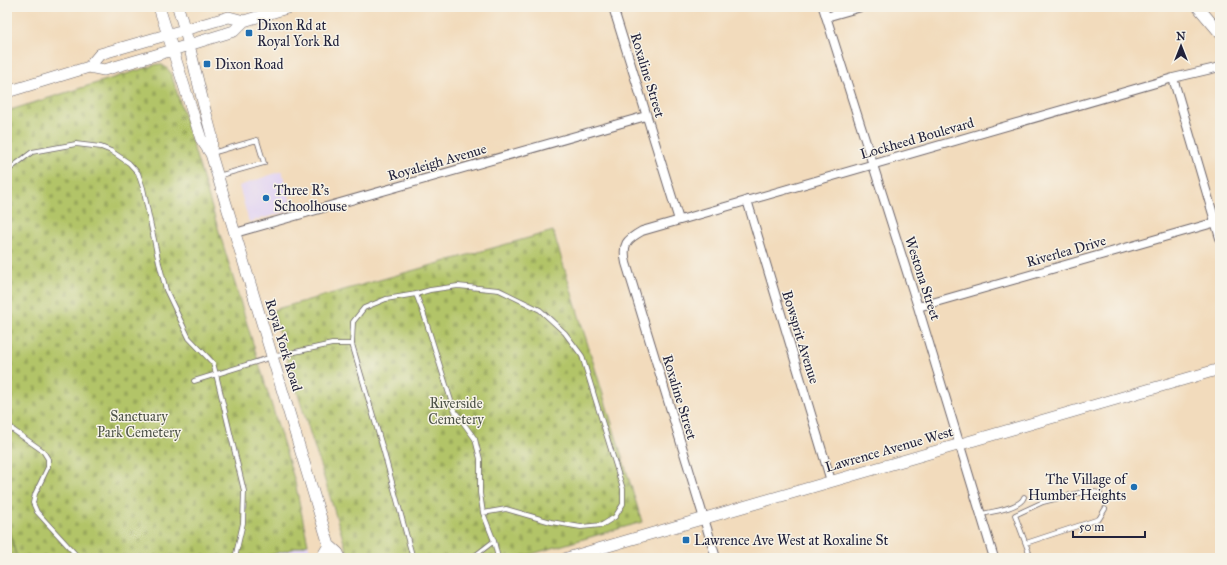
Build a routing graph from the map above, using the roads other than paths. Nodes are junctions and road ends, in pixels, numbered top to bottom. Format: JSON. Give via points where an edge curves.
{"nodes":[{"id":1,"x":159,"y":7,"type":"edge"},
{"id":2,"x":178,"y":7,"type":"edge"},
{"id":3,"x":290,"y":7,"type":"edge"},
{"id":4,"x":613,"y":7,"type":"edge"},
{"id":5,"x":823,"y":7,"type":"edge"},
{"id":6,"x":860,"y":7,"type":"edge"},
{"id":7,"x":1198,"y":7,"type":"edge"},
{"id":8,"x":826,"y":17,"type":"junction"},
{"id":9,"x":244,"y":21,"type":"junction"},
{"id":10,"x":185,"y":30,"type":"junction"},
{"id":11,"x":1220,"y":33,"type":"edge"},
{"id":12,"x":168,"y":35,"type":"junction"},
{"id":13,"x":189,"y":45,"type":"junction"},
{"id":14,"x":173,"y":50,"type":"junction"},
{"id":15,"x":90,"y":67,"type":"junction"},
{"id":16,"x":1220,"y":67,"type":"edge"},
{"id":17,"x":1173,"y":78,"type":"junction"},
{"id":18,"x":7,"y":92,"type":"edge"},
{"id":19,"x":646,"y":116,"type":"junction"},
{"id":20,"x":211,"y":154,"type":"junction"},
{"id":21,"x":873,"y":164,"type":"junction"},
{"id":22,"x":7,"y":171,"type":"edge"},
{"id":23,"x":218,"y":176,"type":"junction"},
{"id":24,"x":747,"y":200,"type":"junction"},
{"id":25,"x":679,"y":220,"type":"junction"},
{"id":26,"x":1218,"y":222,"type":"edge"},
{"id":27,"x":235,"y":233,"type":"junction"},
{"id":28,"x":1220,"y":238,"type":"edge"},
{"id":29,"x":625,"y":244,"type":"joint"},
{"id":30,"x":416,"y":294,"type":"junction"},
{"id":31,"x":918,"y":307,"type":"junction"},
{"id":32,"x":352,"y":344,"type":"junction"},
{"id":33,"x":272,"y":357,"type":"junction"},
{"id":34,"x":1220,"y":369,"type":"edge"},
{"id":35,"x":216,"y":374,"type":"junction"},
{"id":36,"x":194,"y":381,"type":"dead end"},
{"id":37,"x":7,"y":421,"type":"edge"},
{"id":38,"x":960,"y":444,"type":"junction"},
{"id":39,"x":831,"y":481,"type":"junction"},
{"id":40,"x":1100,"y":492,"type":"dead end"},
{"id":41,"x":1024,"y":497,"type":"dead end"},
{"id":42,"x":1105,"y":509,"type":"dead end"},
{"id":43,"x":483,"y":513,"type":"junction"},
{"id":44,"x":980,"y":514,"type":"junction"},
{"id":45,"x":703,"y":518,"type":"junction"},
{"id":46,"x":494,"y":541,"type":"junction"},
{"id":47,"x":1026,"y":543,"type":"junction"},
{"id":48,"x":329,"y":545,"type":"junction"},
{"id":49,"x":79,"y":558,"type":"edge"},
{"id":50,"x":235,"y":558,"type":"edge"},
{"id":51,"x":323,"y":558,"type":"edge"},
{"id":52,"x":340,"y":558,"type":"edge"},
{"id":53,"x":417,"y":558,"type":"edge"},
{"id":54,"x":472,"y":558,"type":"edge"},
{"id":55,"x":498,"y":558,"type":"edge"},
{"id":56,"x":567,"y":558,"type":"edge"},
{"id":57,"x":716,"y":558,"type":"edge"},
{"id":58,"x":994,"y":558,"type":"edge"},
{"id":59,"x":1031,"y":558,"type":"edge"}],
"edges":[{"from":1,"to":12,"type":"main road","name":"Royal York Road"},
{"from":2,"to":10,"type":"main road","name":"Royal York Road"},
{"from":3,"to":9,"type":"main road"},
{"from":4,"to":19,"type":"street","name":"Roxaline Street"},
{"from":5,"to":8,"type":"street","name":"Westona Street"},
{"from":6,"to":8,"type":"street"},
{"from":7,"to":11,"type":"main road"},
{"from":8,"to":21,"type":"street","name":"Westona Street"},
{"from":9,"to":10,"type":"main road","via":[[230,17]]},
{"from":9,"to":13,"type":"main road","via":[[234,31]]},
{"from":10,"to":12,"type":"main road"},
{"from":10,"to":13,"type":"main road","name":"Royal York Road"},
{"from":12,"to":14,"type":"main road","name":"Royal York Road"},
{"from":12,"to":15,"type":"main road","via":[[100,54]]},
{"from":13,"to":14,"type":"main road"},
{"from":13,"to":20,"type":"main road","name":"Royal York Road","via":[[212,136]]},
{"from":14,"to":15,"type":"main road","via":[[104,70]]},
{"from":14,"to":20,"type":"main road","name":"Royal York Road","via":[[201,139]]},
{"from":15,"to":18,"type":"main road"},
{"from":16,"to":17,"type":"street","name":"Lockheed Boulevard"},
{"from":17,"to":21,"type":"street","name":"Lockheed Boulevard"},
{"from":17,"to":26,"type":"street"},
{"from":19,"to":25,"type":"street","name":"Roxaline Street"},
{"from":19,"to":27,"type":"street","name":"Royaleigh Avenue"},
{"from":20,"to":23,"type":"main road","name":"Royal York Road"},
{"from":20,"to":23,"type":"lane","via":[[257,140],[264,163]]},
{"from":21,"to":24,"type":"street","name":"Lockheed Boulevard"},
{"from":21,"to":31,"type":"street","name":"Westona Street"},
{"from":22,"to":35,"type":"lane","via":[[32,152],[76,144],[101,147],[129,163],[138,173],[143,188],[166,290],[189,338],[213,363]]},
{"from":23,"to":27,"type":"main road","name":"Royal York Road"},
{"from":24,"to":25,"type":"street","name":"Lockheed Boulevard"},
{"from":24,"to":39,"type":"street","name":"Bowsprit Avenue"},
{"from":25,"to":29,"type":"street","name":"Lockheed Boulevard","via":[[642,231],[632,236]]},
{"from":26,"to":28,"type":"street"},
{"from":26,"to":31,"type":"street","name":"Riverlea Drive"},
{"from":27,"to":33,"type":"main road","name":"Royal York Road"},
{"from":29,"to":45,"type":"street","name":"Roxaline Street","via":[[626,263]]},
{"from":30,"to":32,"type":"lane","via":[[386,299],[364,308],[353,322]]},
{"from":30,"to":43,"type":"lane","via":[[454,410],[475,438],[480,459]]},
{"from":30,"to":43,"type":"lane","via":[[458,286],[498,290],[540,310],[565,333],[582,356],[623,489],[623,504],[615,517],[602,525],[581,527],[551,522],[506,509]]},
{"from":31,"to":38,"type":"street","name":"Westona Street"},
{"from":32,"to":33,"type":"lane","via":[[332,344]]},
{"from":32,"to":53,"type":"lane","via":[[412,555]]},
{"from":33,"to":35,"type":"lane"},
{"from":33,"to":48,"type":"main road","name":"Royal York Road"},
{"from":34,"to":38,"type":"main road","name":"Lawrence Avenue West"},
{"from":35,"to":36,"type":"lane"},
{"from":35,"to":50,"type":"lane","via":[[244,491],[243,523]]},
{"from":37,"to":49,"type":"lane","via":[[13,430],[43,451],[48,459],[48,467],[33,504],[37,512]]},
{"from":38,"to":39,"type":"main road","name":"Lawrence Avenue West"},
{"from":38,"to":44,"type":"street","name":"Westona Street"},
{"from":39,"to":45,"type":"main road","name":"Lawrence Avenue West"},
{"from":40,"to":47,"type":"lane","via":[[1087,491],[1043,502],[1016,515]]},
{"from":41,"to":44,"type":"lane","via":[[1017,505]]},
{"from":42,"to":47,"type":"lane","via":[[1099,519]]},
{"from":43,"to":46,"type":"lane"},
{"from":44,"to":58,"type":"street","name":"Westona Street"},
{"from":45,"to":56,"type":"main road","name":"Lawrence Avenue West"},
{"from":45,"to":57,"type":"street","name":"Roxaline Street"},
{"from":46,"to":54,"type":"lane"},
{"from":46,"to":55,"type":"lane"},
{"from":47,"to":59,"type":"lane"},
{"from":48,"to":51,"type":"main road"},
{"from":48,"to":52,"type":"main road","name":"Royal York Road"}]}
